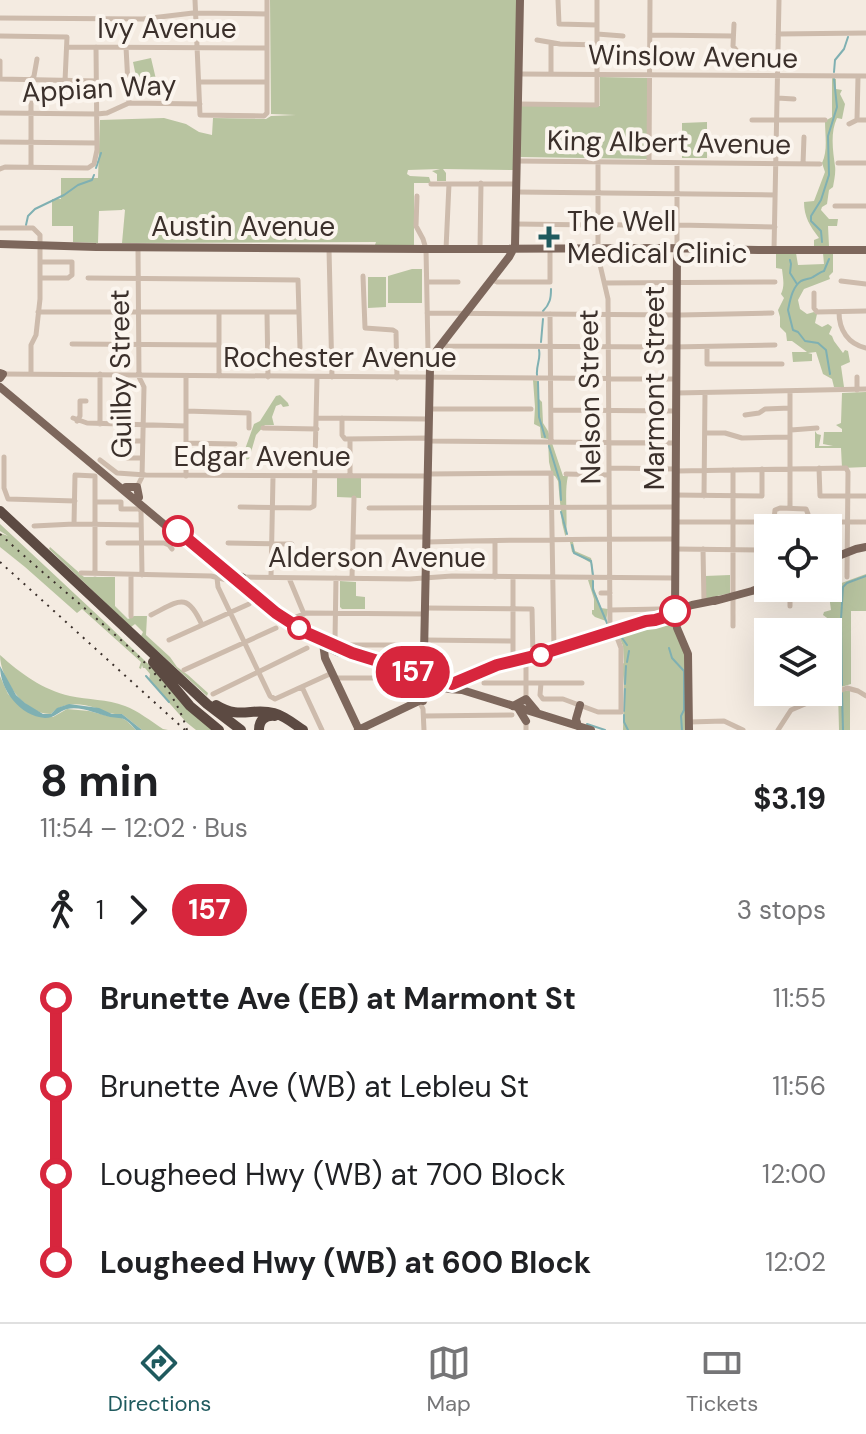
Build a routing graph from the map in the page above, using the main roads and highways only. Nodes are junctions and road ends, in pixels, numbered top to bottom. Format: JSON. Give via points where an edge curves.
{"nodes":[{"id":1,"x":520,"y":0,"type":"edge"},
{"id":2,"x":0,"y":246,"type":"edge"},
{"id":3,"x":446,"y":249,"type":"junction"},
{"id":4,"x":514,"y":249,"type":"junction"},
{"id":5,"x":677,"y":249,"type":"junction"},
{"id":6,"x":866,"y":250,"type":"edge"},
{"id":7,"x":1,"y":379,"type":"edge"},
{"id":8,"x":133,"y":492,"type":"junction"},
{"id":9,"x":0,"y":511,"type":"edge"},
{"id":10,"x":0,"y":519,"type":"edge"},
{"id":11,"x":866,"y":547,"type":"edge"},
{"id":12,"x":842,"y":554,"type":"edge"},
{"id":13,"x":236,"y":578,"type":"junction"},
{"id":14,"x":754,"y":589,"type":"edge"},
{"id":15,"x":717,"y":600,"type":"junction"},
{"id":16,"x":675,"y":612,"type":"junction"},
{"id":17,"x":321,"y":644,"type":"junction"},
{"id":18,"x":153,"y":662,"type":"junction"},
{"id":19,"x":170,"y":670,"type":"junction"},
{"id":20,"x":424,"y":678,"type":"junction"},
{"id":21,"x":451,"y":688,"type":"junction"},
{"id":22,"x":422,"y":705,"type":"junction"},
{"id":23,"x":580,"y":705,"type":"road end"},
{"id":24,"x":517,"y":710,"type":"junction"},
{"id":25,"x":530,"y":720,"type":"edge"},
{"id":26,"x":689,"y":726,"type":"edge"},
{"id":27,"x":578,"y":728,"type":"edge"},
{"id":28,"x":219,"y":730,"type":"edge"},
{"id":29,"x":229,"y":730,"type":"edge"},
{"id":30,"x":241,"y":730,"type":"edge"},
{"id":31,"x":259,"y":730,"type":"edge"},
{"id":32,"x":300,"y":730,"type":"edge"},
{"id":33,"x":358,"y":730,"type":"edge"},
{"id":34,"x":365,"y":730,"type":"edge"},
{"id":35,"x":591,"y":730,"type":"edge"}],
"edges":[{"from":1,"to":4,"type":"main road"},
{"from":2,"to":3,"type":"main road","name":"Austin Avenue"},
{"from":3,"to":4,"type":"main road","name":"Austin Avenue"},
{"from":3,"to":4,"type":"main road","name":"Austin Avenue"},
{"from":4,"to":5,"type":"main road","name":"Austin Avenue"},
{"from":4,"to":20,"type":"main road","via":[[433,358]]},
{"from":5,"to":6,"type":"main road","name":"Austin Avenue"},
{"from":5,"to":16,"type":"main road","name":"Marmont Street"},
{"from":7,"to":8,"type":"main road"},
{"from":7,"to":8,"type":"main road","via":[[69,444]]},
{"from":8,"to":13,"type":"main road"},
{"from":8,"to":13,"type":"main road","via":[[214,573]]},
{"from":9,"to":19,"type":"highway"},
{"from":10,"to":18,"type":"highway"},
{"from":11,"to":12,"type":"main road"},
{"from":13,"to":17,"type":"main road"},
{"from":14,"to":15,"type":"main road"},
{"from":15,"to":16,"type":"main road"},
{"from":15,"to":16,"type":"main road"},
{"from":16,"to":21,"type":"main road"},
{"from":16,"to":26,"type":"main road","name":"Marmont Street","via":[[689,656]]},
{"from":17,"to":20,"type":"main road"},
{"from":17,"to":20,"type":"main road"},
{"from":17,"to":33,"type":"main road"},
{"from":18,"to":28,"type":"highway","via":[[190,706]]},
{"from":18,"to":29,"type":"highway"},
{"from":19,"to":30,"type":"highway"},
{"from":19,"to":32,"type":"highway","via":[[224,710],[275,713]]},
{"from":20,"to":21,"type":"main road"},
{"from":20,"to":22,"type":"main road"},
{"from":21,"to":22,"type":"main road"},
{"from":21,"to":24,"type":"main road"},
{"from":22,"to":33,"type":"main road"},
{"from":22,"to":34,"type":"main road"},
{"from":23,"to":27,"type":"main road"},
{"from":24,"to":25,"type":"main road"},
{"from":24,"to":25,"type":"main road"},
{"from":24,"to":25,"type":"main road","via":[[526,699]]},
{"from":25,"to":27,"type":"main road"},
{"from":27,"to":35,"type":"main road"},
{"from":31,"to":32,"type":"highway","via":[[261,720],[271,715]]}]}
